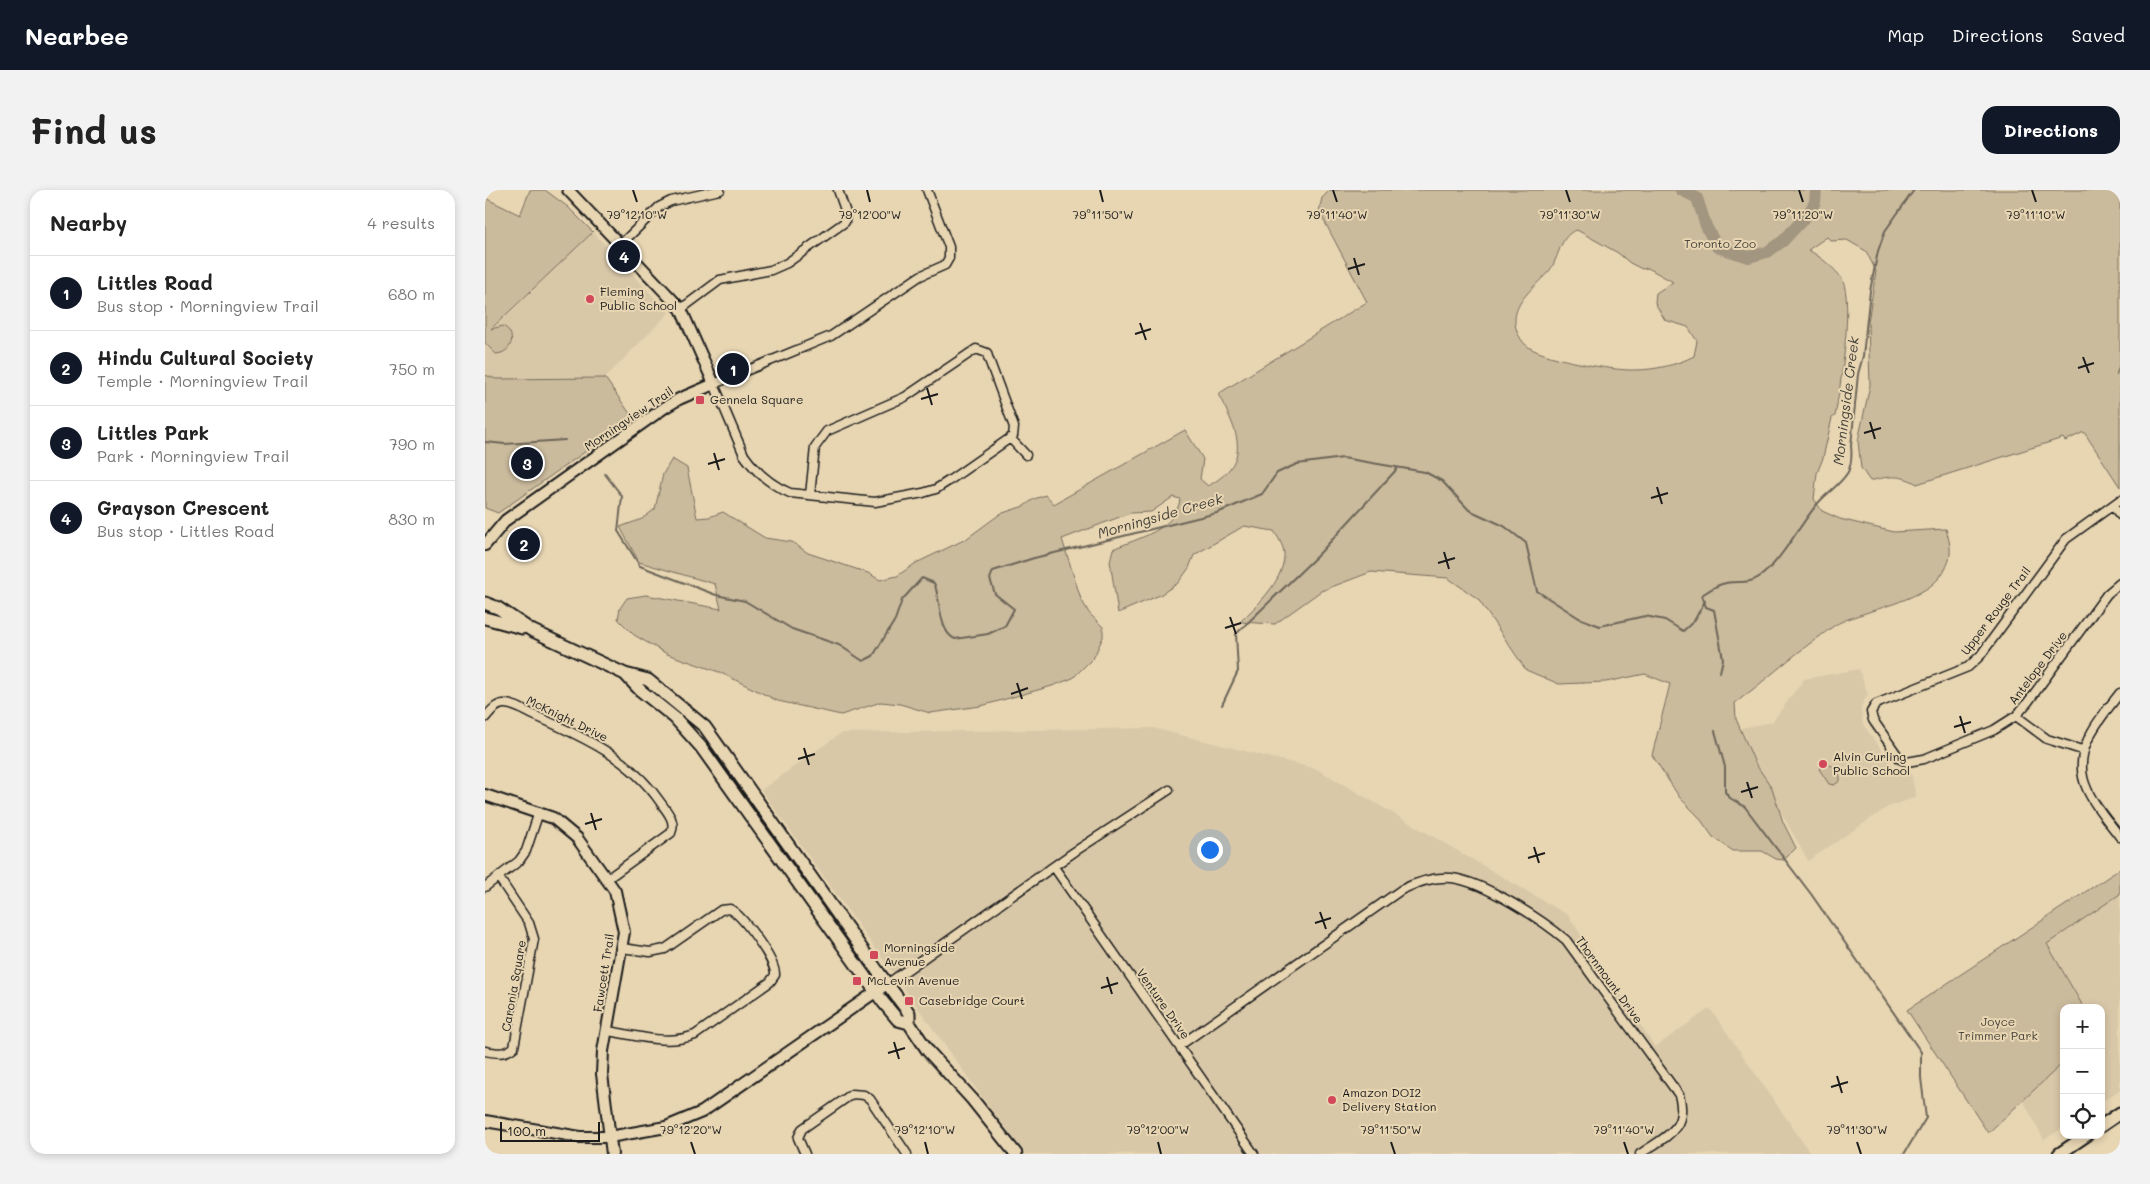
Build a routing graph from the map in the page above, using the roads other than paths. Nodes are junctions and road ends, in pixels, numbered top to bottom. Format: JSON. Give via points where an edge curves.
{"nodes":[{"id":1,"x":568,"y":190,"type":"edge"},
{"id":2,"x":720,"y":190,"type":"edge"},
{"id":3,"x":838,"y":190,"type":"edge"},
{"id":4,"x":927,"y":190,"type":"edge"},
{"id":5,"x":621,"y":244,"type":"junction"},
{"id":6,"x":681,"y":310,"type":"junction"},
{"id":7,"x":714,"y":384,"type":"junction"},
{"id":8,"x":1011,"y":439,"type":"junction"},
{"id":9,"x":1026,"y":455,"type":"dead end"},
{"id":10,"x":810,"y":495,"type":"junction"},
{"id":11,"x":2120,"y":500,"type":"edge"},
{"id":12,"x":2113,"y":506,"type":"junction"},
{"id":13,"x":2120,"y":515,"type":"edge"},
{"id":14,"x":485,"y":545,"type":"edge"},
{"id":15,"x":2120,"y":583,"type":"edge"},
{"id":16,"x":485,"y":603,"type":"edge"},
{"id":17,"x":485,"y":618,"type":"edge"},
{"id":18,"x":531,"y":630,"type":"junction"},
{"id":19,"x":625,"y":674,"type":"junction"},
{"id":20,"x":2120,"y":692,"type":"edge"},
{"id":21,"x":1872,"y":708,"type":"joint"},
{"id":22,"x":2015,"y":716,"type":"junction"},
{"id":23,"x":485,"y":718,"type":"edge"},
{"id":24,"x":2082,"y":750,"type":"junction"},
{"id":25,"x":1169,"y":790,"type":"dead end"},
{"id":26,"x":485,"y":795,"type":"edge"},
{"id":27,"x":539,"y":812,"type":"junction"},
{"id":28,"x":2120,"y":837,"type":"edge"},
{"id":29,"x":1054,"y":867,"type":"junction"},
{"id":30,"x":499,"y":878,"type":"junction"},
{"id":31,"x":607,"y":879,"type":"junction"},
{"id":32,"x":485,"y":887,"type":"edge"},
{"id":33,"x":622,"y":948,"type":"junction"},
{"id":34,"x":887,"y":984,"type":"junction"},
{"id":35,"x":876,"y":992,"type":"junction"},
{"id":36,"x":909,"y":1023,"type":"junction"},
{"id":37,"x":607,"y":1031,"type":"junction"},
{"id":38,"x":1179,"y":1046,"type":"junction"},
{"id":39,"x":485,"y":1051,"type":"edge"},
{"id":40,"x":2120,"y":1113,"type":"edge"},
{"id":41,"x":485,"y":1121,"type":"edge"},
{"id":42,"x":2105,"y":1123,"type":"edge"},
{"id":43,"x":609,"y":1137,"type":"junction"},
{"id":44,"x":2081,"y":1139,"type":"edge"},
{"id":45,"x":612,"y":1154,"type":"edge"},
{"id":46,"x":805,"y":1154,"type":"edge"},
{"id":47,"x":907,"y":1154,"type":"edge"},
{"id":48,"x":1016,"y":1154,"type":"edge"},
{"id":49,"x":1254,"y":1154,"type":"edge"},
{"id":50,"x":1640,"y":1154,"type":"edge"},
{"id":51,"x":2059,"y":1154,"type":"edge"}],
"edges":[{"from":1,"to":5,"type":"street"},
{"from":2,"to":5,"type":"street","via":[[659,207]]},
{"from":3,"to":6,"type":"street","via":[[846,213],[845,222],[787,263],[771,270],[720,280]]},
{"from":4,"to":7,"type":"street","name":"Morningview Trail","via":[[949,247],[945,265],[920,276],[831,336]]},
{"from":5,"to":6,"type":"street"},
{"from":6,"to":7,"type":"street"},
{"from":7,"to":10,"type":"street","via":[[750,463],[777,488],[790,494]]},
{"from":7,"to":14,"type":"street","name":"Morningview Trail","via":[[679,399],[656,414],[506,520]]},
{"from":8,"to":9,"type":"street"},
{"from":8,"to":10,"type":"street","via":[[936,489],[923,493],[875,502]]},
{"from":8,"to":10,"type":"street","via":[[1014,427],[987,353],[976,348],[905,397],[827,431],[815,447]]},
{"from":11,"to":12,"type":"street","name":"Upper Rouge Trail"},
{"from":12,"to":13,"type":"street"},
{"from":12,"to":21,"type":"street","name":"Upper Rouge Trail","via":[[2066,539],[1980,656],[1968,666],[1881,701]]},
{"from":15,"to":22,"type":"street","name":"Antelope Drive","via":[[2107,594]]},
{"from":16,"to":18,"type":"main road"},
{"from":17,"to":18,"type":"main road"},
{"from":18,"to":19,"type":"main road"},
{"from":19,"to":34,"type":"main road","via":[[649,680],[705,727]]},
{"from":19,"to":35,"type":"main road","via":[[675,718],[701,747]]},
{"from":20,"to":24,"type":"street"},
{"from":21,"to":22,"type":"street","name":"Antelope Drive","via":[[1873,720],[1900,759],[1907,762],[1994,730]]},
{"from":22,"to":24,"type":"street","via":[[2047,739]]},
{"from":23,"to":31,"type":"street","name":"McKnight Drive","via":[[495,707],[505,704],[549,722],[617,757],[653,791],[671,818],[674,827],[671,833]]},
{"from":24,"to":28,"type":"street","via":[[2082,776],[2087,791]]},
{"from":25,"to":29,"type":"street"},
{"from":26,"to":27,"type":"street","name":"Fawcett Trail"},
{"from":27,"to":30,"type":"street","via":[[526,851]]},
{"from":27,"to":31,"type":"street","name":"Fawcett Trail","via":[[569,829]]},
{"from":29,"to":34,"type":"street"},
{"from":29,"to":38,"type":"street","name":"Venture Drive"},
{"from":30,"to":32,"type":"street"},
{"from":30,"to":39,"type":"street","name":"Caronia Square","via":[[529,923],[534,939],[513,1047],[501,1053]]},
{"from":31,"to":33,"type":"street","name":"Fawcett Trail","via":[[615,891],[623,923]]},
{"from":33,"to":37,"type":"street","name":"Fawcett Trail"},
{"from":33,"to":37,"type":"street","via":[[650,952],[665,949],[721,910],[730,909],[741,917],[773,963],[775,975],[755,993],[695,1035],[684,1039],[663,1040]]},
{"from":34,"to":35,"type":"street"},
{"from":34,"to":36,"type":"main road","via":[[909,1013]]},
{"from":35,"to":36,"type":"main road","via":[[898,1020]]},
{"from":35,"to":43,"type":"street","via":[[747,1082],[686,1120],[666,1128]]},
{"from":36,"to":48,"type":"main road","via":[[928,1051]]},
{"from":37,"to":43,"type":"street","name":"Fawcett Trail","via":[[602,1074]]},
{"from":38,"to":49,"type":"street","name":"Venture Drive"},
{"from":38,"to":50,"type":"street","name":"Thornmount Drive","via":[[1401,890],[1421,881],[1452,878],[1478,885],[1549,926],[1566,940],[1679,1095],[1682,1118],[1676,1129]]},
{"from":40,"to":42,"type":"main road"},
{"from":41,"to":43,"type":"street","via":[[562,1135]]},
{"from":43,"to":45,"type":"street","name":"Fawcett Trail"},
{"from":44,"to":51,"type":"main road"},
{"from":46,"to":47,"type":"street","via":[[798,1138],[802,1129],[851,1094],[858,1093],[870,1099]]}]}
